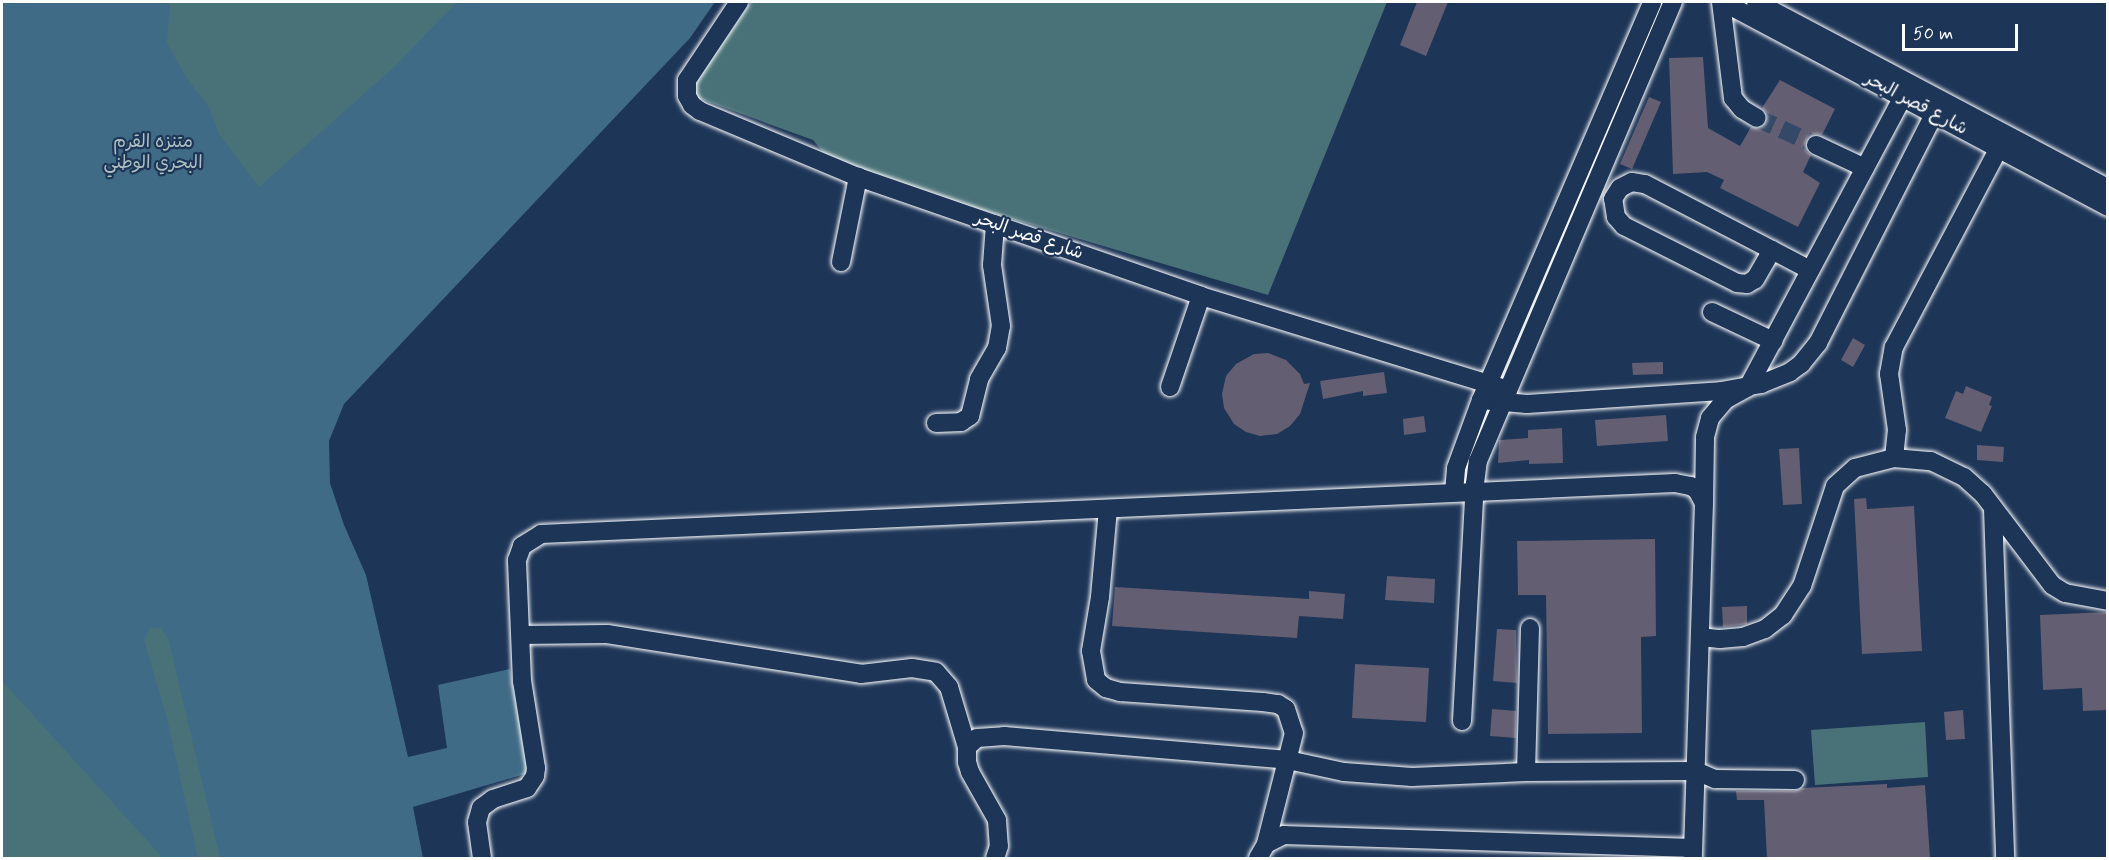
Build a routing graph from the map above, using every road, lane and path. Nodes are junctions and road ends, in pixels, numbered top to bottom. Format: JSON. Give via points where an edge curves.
{"nodes":[{"id":1,"x":739,"y":2,"type":"edge"},
{"id":2,"x":1652,"y":2,"type":"edge"},
{"id":3,"x":1673,"y":2,"type":"edge"},
{"id":4,"x":1722,"y":2,"type":"edge"},
{"id":5,"x":1756,"y":2,"type":"edge"},
{"id":6,"x":1903,"y":97,"type":"junction"},
{"id":7,"x":1934,"y":114,"type":"junction"},
{"id":8,"x":1613,"y":116,"type":"junction"},
{"id":9,"x":1757,"y":118,"type":"tunnel mouth"},
{"id":10,"x":2002,"y":141,"type":"junction"},
{"id":11,"x":1816,"y":145,"type":"tunnel mouth"},
{"id":12,"x":1865,"y":168,"type":"junction"},
{"id":13,"x":858,"y":177,"type":"junction"},
{"id":14,"x":2108,"y":188,"type":"edge"},
{"id":15,"x":2108,"y":207,"type":"edge"},
{"id":16,"x":995,"y":224,"type":"junction"},
{"id":17,"x":1772,"y":250,"type":"junction"},
{"id":18,"x":841,"y":262,"type":"dead end"},
{"id":19,"x":1810,"y":270,"type":"junction"},
{"id":20,"x":1201,"y":296,"type":"junction"},
{"id":21,"x":1712,"y":312,"type":"dead end"},
{"id":22,"x":1773,"y":341,"type":"junction"},
{"id":23,"x":1170,"y":387,"type":"dead end"},
{"id":24,"x":1748,"y":387,"type":"junction"},
{"id":25,"x":1485,"y":392,"type":"junction"},
{"id":26,"x":1506,"y":397,"type":"junction"},
{"id":27,"x":936,"y":423,"type":"dead end"},
{"id":28,"x":1894,"y":458,"type":"junction"},
{"id":29,"x":1454,"y":492,"type":"junction"},
{"id":30,"x":1474,"y":492,"type":"junction"},
{"id":31,"x":1704,"y":503,"type":"junction"},
{"id":32,"x":1108,"y":508,"type":"junction"},
{"id":33,"x":1994,"y":509,"type":"junction"},
{"id":34,"x":2108,"y":601,"type":"edge"},
{"id":35,"x":1530,"y":628,"type":"dead end"},
{"id":36,"x":521,"y":635,"type":"junction"},
{"id":37,"x":1700,"y":637,"type":"junction"},
{"id":38,"x":1462,"y":722,"type":"dead end"},
{"id":39,"x":968,"y":747,"type":"junction"},
{"id":40,"x":1288,"y":760,"type":"junction"},
{"id":41,"x":1696,"y":771,"type":"junction"},
{"id":42,"x":1526,"y":772,"type":"junction"},
{"id":43,"x":1794,"y":780,"type":"dead end"},
{"id":44,"x":1262,"y":851,"type":"edge"},
{"id":45,"x":1693,"y":853,"type":"edge"},
{"id":46,"x":482,"y":858,"type":"edge"},
{"id":47,"x":995,"y":858,"type":"edge"},
{"id":48,"x":2005,"y":858,"type":"edge"}],
"edges":[{"from":1,"to":13,"type":"street","name":"شارع قصر البحر","via":[[689,75],[686,91],[692,105]]},
{"from":2,"to":8,"type":"street"},
{"from":3,"to":8,"type":"street"},
{"from":4,"to":6,"type":"street","name":"شارع قصر البحر"},
{"from":4,"to":9,"type":"street","via":[[1733,98]]},
{"from":5,"to":10,"type":"street","name":"شارع قصر البحر"},
{"from":6,"to":7,"type":"street","name":"شارع قصر البحر"},
{"from":6,"to":12,"type":"street"},
{"from":7,"to":10,"type":"street","name":"شارع قصر البحر"},
{"from":7,"to":24,"type":"street","via":[[1818,343],[1790,372]]},
{"from":8,"to":25,"type":"street"},
{"from":8,"to":26,"type":"street"},
{"from":10,"to":14,"type":"street","name":"شارع قصر البحر"},
{"from":10,"to":15,"type":"street","name":"شارع قصر البحر"},
{"from":10,"to":28,"type":"street","via":[[1894,347],[1888,374],[1897,430]]},
{"from":11,"to":12,"type":"street"},
{"from":12,"to":19,"type":"street"},
{"from":13,"to":16,"type":"street","name":"شارع قصر البحر"},
{"from":13,"to":18,"type":"street"},
{"from":16,"to":20,"type":"street","name":"شارع قصر البحر"},
{"from":16,"to":27,"type":"street","via":[[992,265],[1001,326],[997,348],[979,379],[970,416],[961,422]]},
{"from":17,"to":17,"type":"street","via":[[1645,184],[1625,185],[1613,199],[1616,217],[1624,226],[1737,283],[1747,284],[1755,279]]},
{"from":17,"to":19,"type":"street"},
{"from":19,"to":22,"type":"street"},
{"from":20,"to":23,"type":"street"},
{"from":20,"to":25,"type":"street","name":"شارع قصر البحر"},
{"from":21,"to":22,"type":"street"},
{"from":22,"to":24,"type":"street"},
{"from":24,"to":26,"type":"street","name":"شارع قصر البحر","via":[[1661,395]]},
{"from":24,"to":31,"type":"street","via":[[1725,400],[1710,418],[1705,437]]},
{"from":25,"to":26,"type":"street","name":"شارع قصر البحر"},
{"from":25,"to":29,"type":"street","via":[[1456,468]]},
{"from":26,"to":30,"type":"street","via":[[1478,461]]},
{"from":28,"to":33,"type":"street","via":[[1931,461],[1954,471],[1974,485]]},
{"from":28,"to":37,"type":"street","via":[[1856,468],[1835,486],[1802,586],[1783,615],[1765,629],[1743,637]]},
{"from":29,"to":30,"type":"street"},
{"from":29,"to":32,"type":"street"},
{"from":30,"to":31,"type":"street","via":[[1683,483],[1697,490]]},
{"from":30,"to":38,"type":"street"},
{"from":31,"to":37,"type":"street"},
{"from":32,"to":36,"type":"street","via":[[541,534],[522,546],[517,560]]},
{"from":32,"to":40,"type":"street","via":[[1091,651],[1096,680],[1120,692],[1278,704],[1286,709],[1294,732]]},
{"from":33,"to":34,"type":"street","via":[[2052,585],[2065,593]]},
{"from":33,"to":48,"type":"street"},
{"from":35,"to":42,"type":"street"},
{"from":36,"to":39,"type":"street","via":[[607,634],[861,674],[912,668],[936,672],[949,687]]},
{"from":36,"to":46,"type":"street","via":[[523,689],[535,776],[526,788],[492,799],[482,808],[477,822]]},
{"from":37,"to":41,"type":"street"},
{"from":39,"to":40,"type":"street","via":[[977,738],[1004,736]]},
{"from":39,"to":47,"type":"street","via":[[970,772],[997,820],[999,846]]},
{"from":40,"to":42,"type":"street","via":[[1344,772],[1412,777]]},
{"from":40,"to":44,"type":"street"},
{"from":41,"to":42,"type":"street"},
{"from":41,"to":43,"type":"street","via":[[1715,779]]},
{"from":41,"to":45,"type":"street"},
{"from":44,"to":45,"type":"street","via":[[1284,835]]}]}
